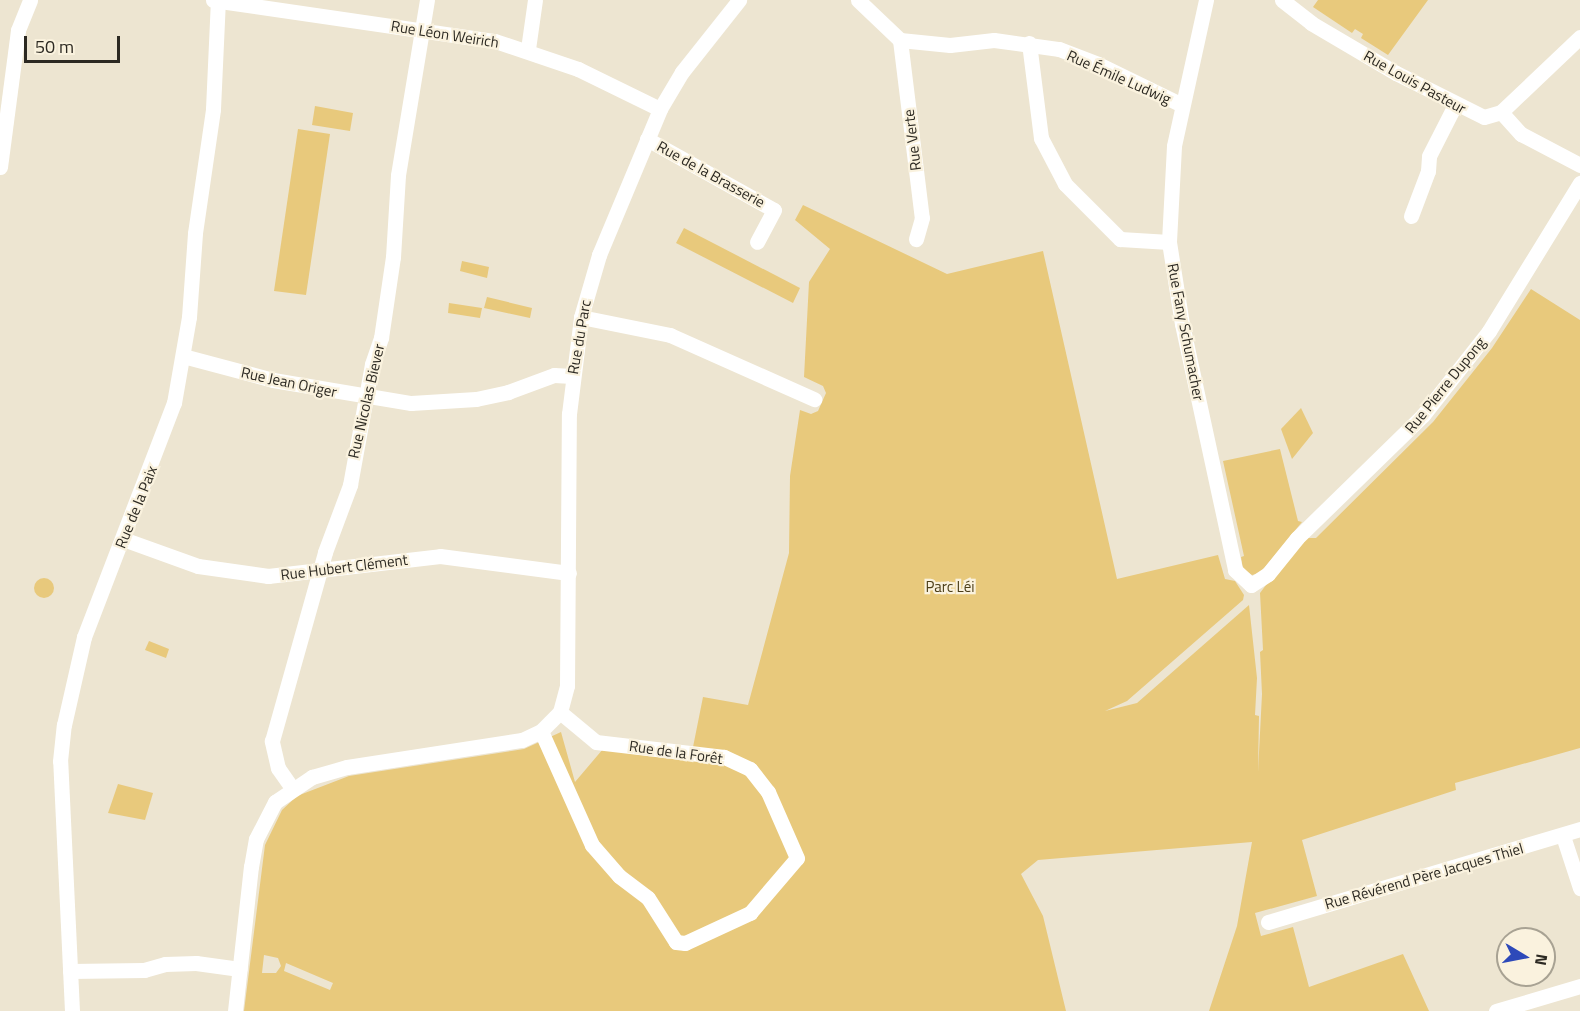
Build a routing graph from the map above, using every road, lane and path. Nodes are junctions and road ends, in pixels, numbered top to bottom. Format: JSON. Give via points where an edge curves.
{"nodes":[{"id":1,"x":30,"y":0,"type":"edge"},
{"id":2,"x":213,"y":0,"type":"edge"},
{"id":3,"x":218,"y":0,"type":"edge"},
{"id":4,"x":427,"y":0,"type":"edge"},
{"id":5,"x":535,"y":0,"type":"edge"},
{"id":6,"x":739,"y":0,"type":"edge"},
{"id":7,"x":858,"y":0,"type":"edge"},
{"id":8,"x":1206,"y":0,"type":"edge"},
{"id":9,"x":1282,"y":0,"type":"edge"},
{"id":10,"x":422,"y":29,"type":"junction"},
{"id":11,"x":1580,"y":37,"type":"edge"},
{"id":12,"x":900,"y":40,"type":"junction"},
{"id":13,"x":1029,"y":43,"type":"junction"},
{"id":14,"x":528,"y":50,"type":"junction"},
{"id":15,"x":1182,"y":105,"type":"junction"},
{"id":16,"x":1455,"y":105,"type":"junction"},
{"id":17,"x":660,"y":109,"type":"junction"},
{"id":18,"x":1501,"y":112,"type":"junction"},
{"id":19,"x":646,"y":139,"type":"junction"},
{"id":20,"x":1580,"y":165,"type":"edge"},
{"id":21,"x":0,"y":167,"type":"edge"},
{"id":22,"x":1580,"y":183,"type":"edge"},
{"id":23,"x":1411,"y":216,"type":"dead end"},
{"id":24,"x":916,"y":239,"type":"dead end"},
{"id":25,"x":757,"y":242,"type":"dead end"},
{"id":26,"x":1169,"y":242,"type":"junction"},
{"id":27,"x":581,"y":317,"type":"junction"},
{"id":28,"x":183,"y":356,"type":"junction"},
{"id":29,"x":572,"y":376,"type":"junction"},
{"id":30,"x":366,"y":398,"type":"junction"},
{"id":31,"x":814,"y":399,"type":"dead end"},
{"id":32,"x":123,"y":539,"type":"junction"},
{"id":33,"x":320,"y":573,"type":"junction"},
{"id":34,"x":569,"y":573,"type":"junction"},
{"id":35,"x":1251,"y":585,"type":"joint"},
{"id":36,"x":560,"y":712,"type":"junction"},
{"id":37,"x":541,"y":731,"type":"junction"},
{"id":38,"x":292,"y":788,"type":"junction"},
{"id":39,"x":1580,"y":829,"type":"edge"},
{"id":40,"x":1563,"y":836,"type":"junction"},
{"id":41,"x":1580,"y":888,"type":"edge"},
{"id":42,"x":1268,"y":922,"type":"dead end"},
{"id":43,"x":240,"y":969,"type":"junction"},
{"id":44,"x":70,"y":971,"type":"junction"},
{"id":45,"x":1580,"y":986,"type":"edge"},
{"id":46,"x":72,"y":1011,"type":"edge"},
{"id":47,"x":235,"y":1011,"type":"edge"},
{"id":48,"x":1496,"y":1011,"type":"edge"}],
"edges":[{"from":1,"to":21,"type":"street","via":[[18,30]]},
{"from":2,"to":3,"type":"street","name":"Rue Léon Weirich"},
{"from":3,"to":10,"type":"street","name":"Rue Léon Weirich"},
{"from":3,"to":28,"type":"street","name":"Rue de la Paix","via":[[213,109]]},
{"from":4,"to":10,"type":"street","name":"Rue Nicolas Biever"},
{"from":5,"to":14,"type":"street"},
{"from":6,"to":17,"type":"street","name":"Rue du Parc","via":[[682,72]]},
{"from":7,"to":12,"type":"street"},
{"from":8,"to":15,"type":"street","name":"Rue Fany Schumacher"},
{"from":9,"to":16,"type":"street","name":"Rue Louis Pasteur","via":[[1311,23]]},
{"from":10,"to":14,"type":"street","name":"Rue Léon Weirich"},
{"from":10,"to":30,"type":"street","name":"Rue Nicolas Biever","via":[[399,175],[393,257],[381,338]]},
{"from":11,"to":18,"type":"street"},
{"from":12,"to":13,"type":"street","name":"Rue Émile Ludwig","via":[[950,45],[994,40]]},
{"from":12,"to":24,"type":"street","name":"Rue Verte","via":[[922,218]]},
{"from":13,"to":15,"type":"street","name":"Rue Émile Ludwig","via":[[1076,54]]},
{"from":13,"to":26,"type":"street","via":[[1041,138],[1065,184],[1120,239]]},
{"from":14,"to":17,"type":"street","name":"Rue Léon Weirich"},
{"from":15,"to":26,"type":"street","name":"Rue Fany Schumacher","via":[[1169,194]]},
{"from":16,"to":18,"type":"street","name":"Rue Louis Pasteur","via":[[1484,117]]},
{"from":16,"to":23,"type":"street","via":[[1429,156],[1428,171]]},
{"from":17,"to":19,"type":"street","name":"Rue du Parc"},
{"from":18,"to":20,"type":"street","via":[[1521,134]]},
{"from":19,"to":25,"type":"street","name":"Rue de la Brasserie","via":[[774,210]]},
{"from":19,"to":27,"type":"street","name":"Rue du Parc","via":[[599,255]]},
{"from":22,"to":35,"type":"street","name":"Rue Pierre Dupong","via":[[1489,331],[1424,415],[1297,538],[1268,574]]},
{"from":26,"to":35,"type":"street","name":"Rue Fany Schumacher","via":[[1173,281],[1235,570]]},
{"from":27,"to":29,"type":"street","name":"Rue du Parc"},
{"from":27,"to":31,"type":"street","via":[[670,335]]},
{"from":28,"to":30,"type":"street","name":"Rue Jean Origer","via":[[273,380]]},
{"from":28,"to":32,"type":"street","name":"Rue de la Paix","via":[[162,441]]},
{"from":29,"to":30,"type":"street","name":"Rue Jean Origer","via":[[554,375],[508,392],[442,402]]},
{"from":29,"to":34,"type":"street","name":"Rue du Parc"},
{"from":30,"to":33,"type":"street","name":"Rue Nicolas Biever","via":[[350,484]]},
{"from":32,"to":33,"type":"street","name":"Rue Hubert Clément","via":[[226,572],[268,576]]},
{"from":32,"to":44,"type":"street","name":"Rue de la Paix","via":[[84,637],[64,725],[60,761]]},
{"from":33,"to":34,"type":"street","name":"Rue Hubert Clément","via":[[440,556]]},
{"from":33,"to":38,"type":"street","name":"Rue Nicolas Biever","via":[[272,741],[278,768]]},
{"from":34,"to":36,"type":"street","name":"Rue du Parc","via":[[567,686]]},
{"from":36,"to":37,"type":"street"},
{"from":36,"to":37,"type":"street","name":"Rue de la Forêt","via":[[596,742],[724,757],[750,769],[768,792],[797,858],[750,913],[685,943],[676,942],[648,898],[619,876],[592,845]]},
{"from":37,"to":38,"type":"street","via":[[522,740],[347,767],[312,777]]},
{"from":38,"to":43,"type":"street","via":[[275,802],[256,839]]},
{"from":39,"to":40,"type":"street","name":"Rue Révérend Père Jacques Thiel"},
{"from":40,"to":41,"type":"street"},
{"from":40,"to":42,"type":"street","name":"Rue Révérend Père Jacques Thiel"},
{"from":43,"to":44,"type":"street","via":[[196,963],[165,964],[144,970]]},
{"from":43,"to":47,"type":"street"},
{"from":44,"to":46,"type":"street","name":"Rue de la Paix"},
{"from":45,"to":48,"type":"street"}]}
